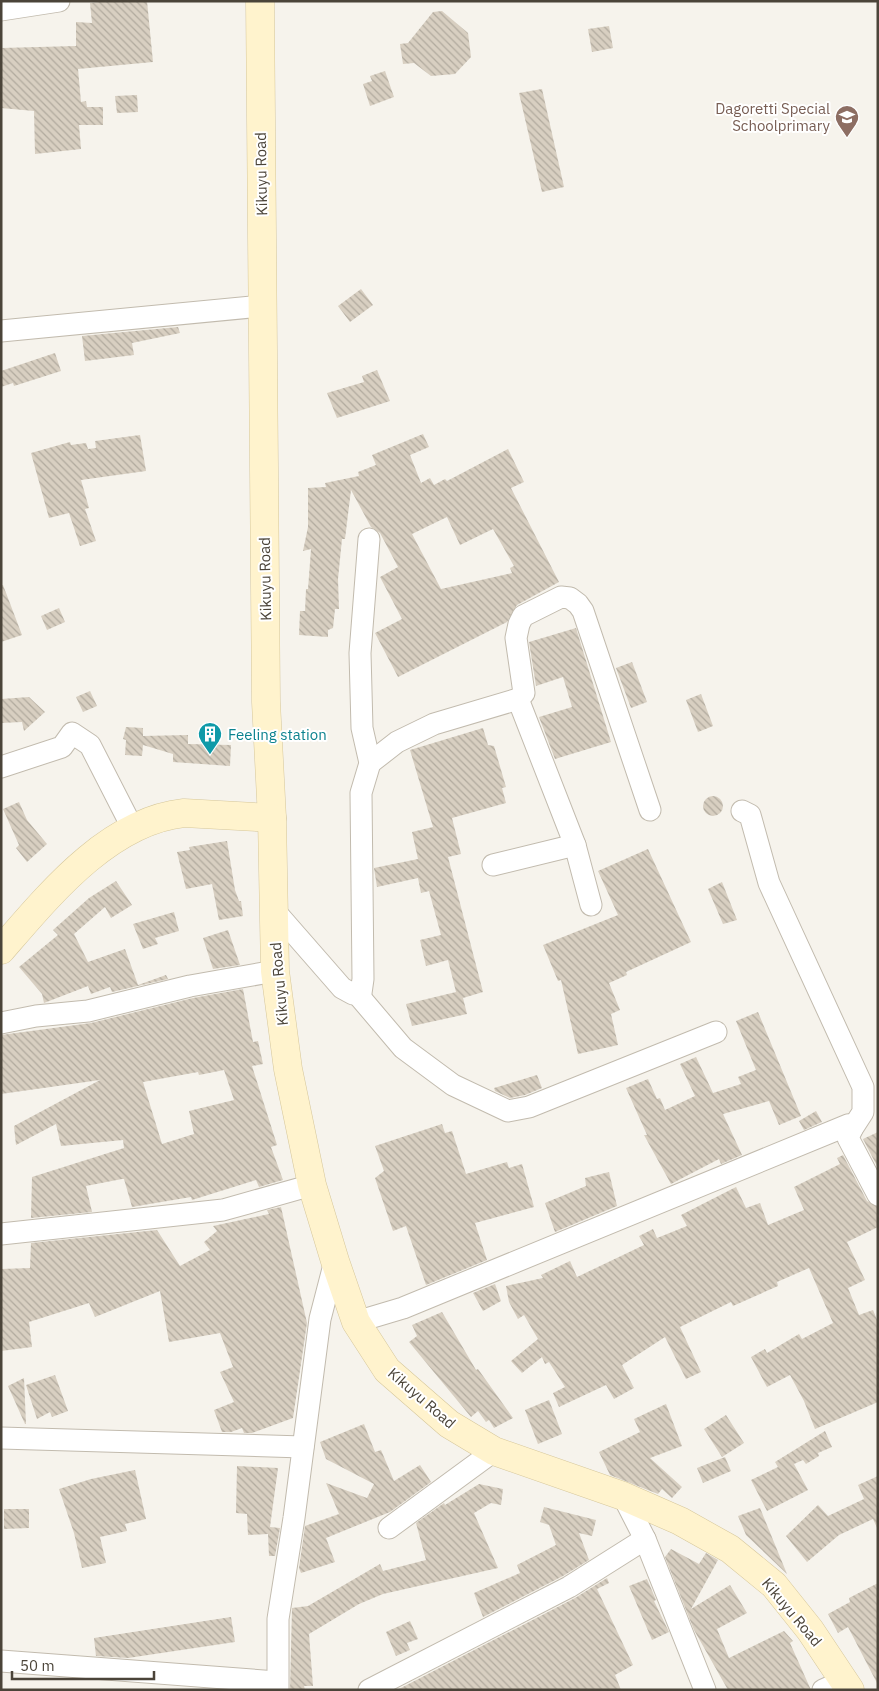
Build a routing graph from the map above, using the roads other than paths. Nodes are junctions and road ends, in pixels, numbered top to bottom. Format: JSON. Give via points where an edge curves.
{"nodes":[{"id":1,"x":60,"y":1,"type":"edge"},
{"id":2,"x":260,"y":1,"type":"edge"},
{"id":3,"x":1,"y":10,"type":"edge"},
{"id":4,"x":262,"y":306,"type":"junction"},
{"id":5,"x":1,"y":331,"type":"edge"},
{"id":6,"x":369,"y":539,"type":"dead end"},
{"id":7,"x":518,"y":699,"type":"junction"},
{"id":8,"x":370,"y":763,"type":"junction"},
{"id":9,"x":1,"y":767,"type":"edge"},
{"id":10,"x":650,"y":810,"type":"dead end"},
{"id":11,"x":742,"y":811,"type":"dead end"},
{"id":12,"x":272,"y":818,"type":"junction"},
{"id":13,"x":133,"y":828,"type":"junction"},
{"id":14,"x":575,"y":845,"type":"junction"},
{"id":15,"x":492,"y":865,"type":"dead end"},
{"id":16,"x":591,"y":905,"type":"dead end"},
{"id":17,"x":273,"y":909,"type":"junction"},
{"id":18,"x":1,"y":950,"type":"edge"},
{"id":19,"x":275,"y":971,"type":"junction"},
{"id":20,"x":358,"y":995,"type":"junction"},
{"id":21,"x":1,"y":1023,"type":"edge"},
{"id":22,"x":716,"y":1032,"type":"dead end"},
{"id":23,"x":878,"y":1119,"type":"edge"},
{"id":24,"x":852,"y":1129,"type":"junction"},
{"id":25,"x":312,"y":1185,"type":"junction"},
{"id":26,"x":878,"y":1195,"type":"edge"},
{"id":27,"x":1,"y":1234,"type":"edge"},
{"id":28,"x":334,"y":1261,"type":"junction"},
{"id":29,"x":356,"y":1322,"type":"junction"},
{"id":30,"x":1,"y":1438,"type":"edge"},
{"id":31,"x":303,"y":1447,"type":"junction"},
{"id":32,"x":494,"y":1451,"type":"junction"},
{"id":33,"x":623,"y":1496,"type":"junction"},
{"id":34,"x":389,"y":1528,"type":"dead end"},
{"id":35,"x":645,"y":1539,"type":"junction"},
{"id":36,"x":1,"y":1661,"type":"edge"},
{"id":37,"x":277,"y":1686,"type":"edge"},
{"id":38,"x":839,"y":1687,"type":"edge"},
{"id":39,"x":369,"y":1690,"type":"edge"},
{"id":40,"x":705,"y":1690,"type":"edge"}],
"edges":[{"from":1,"to":3,"type":"street"},
{"from":2,"to":4,"type":"main road","name":"Kikuyu Road"},
{"from":4,"to":5,"type":"street"},
{"from":4,"to":12,"type":"main road","name":"Kikuyu Road","via":[[266,702]]},
{"from":6,"to":8,"type":"street","via":[[360,653],[362,728]]},
{"from":7,"to":8,"type":"street","via":[[434,724],[397,742]]},
{"from":7,"to":10,"type":"street","via":[[524,693],[516,638],[518,624],[523,616],[561,597],[570,598],[583,612]]},
{"from":7,"to":14,"type":"street"},
{"from":8,"to":20,"type":"street","via":[[361,793],[364,978],[363,991]]},
{"from":9,"to":13,"type":"street","via":[[62,747],[72,733],[90,745]]},
{"from":11,"to":24,"type":"street","via":[[750,815],[769,883],[863,1087],[863,1112]]},
{"from":12,"to":13,"type":"main road","via":[[184,813]]},
{"from":12,"to":17,"type":"main road","name":"Kikuyu Road"},
{"from":13,"to":18,"type":"main road","via":[[52,892]]},
{"from":14,"to":15,"type":"street"},
{"from":14,"to":16,"type":"street"},
{"from":17,"to":19,"type":"main road","name":"Kikuyu Road"},
{"from":17,"to":20,"type":"street","via":[[342,988]]},
{"from":19,"to":21,"type":"street","via":[[190,986],[88,1011]]},
{"from":19,"to":25,"type":"main road","name":"Kikuyu Road","via":[[288,1069]]},
{"from":20,"to":22,"type":"street","via":[[403,1048],[453,1085],[508,1111],[529,1107]]},
{"from":23,"to":24,"type":"street"},
{"from":24,"to":26,"type":"street","via":[[848,1138]]},
{"from":24,"to":29,"type":"street","via":[[848,1124],[838,1127],[403,1308]]},
{"from":25,"to":27,"type":"street","via":[[223,1210]]},
{"from":25,"to":28,"type":"main road","name":"Kikuyu Road"},
{"from":28,"to":29,"type":"main road","name":"Kikuyu Road"},
{"from":28,"to":31,"type":"street","via":[[320,1319]]},
{"from":29,"to":32,"type":"main road","name":"Kikuyu Road","via":[[387,1370],[449,1424]]},
{"from":30,"to":31,"type":"street"},
{"from":31,"to":37,"type":"street","via":[[278,1620]]},
{"from":32,"to":33,"type":"main road","name":"Kikuyu Road"},
{"from":32,"to":34,"type":"street"},
{"from":33,"to":35,"type":"street"},
{"from":33,"to":38,"type":"main road","name":"Kikuyu Road","via":[[680,1521],[730,1549],[774,1585],[810,1630]]},
{"from":35,"to":39,"type":"street","via":[[569,1587]]},
{"from":35,"to":40,"type":"street"},
{"from":36,"to":37,"type":"street"}]}
